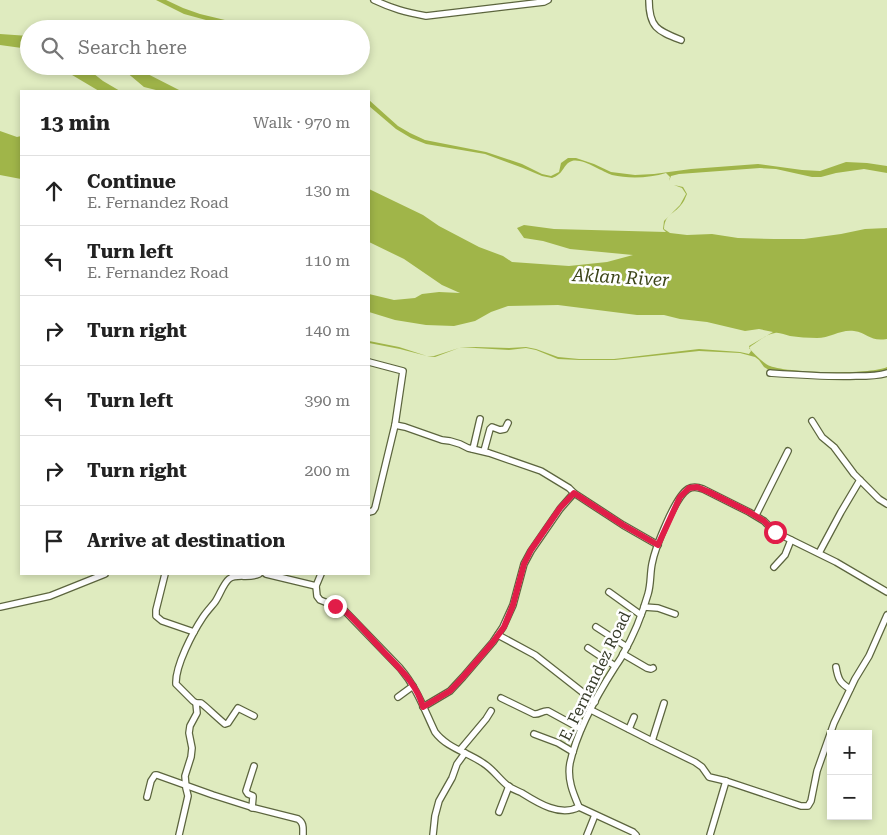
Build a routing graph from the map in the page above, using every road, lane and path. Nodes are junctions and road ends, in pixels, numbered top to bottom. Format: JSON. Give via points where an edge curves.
{"nodes":[{"id":1,"x":374,"y":0,"type":"edge"},
{"id":2,"x":548,"y":0,"type":"edge"},
{"id":3,"x":649,"y":0,"type":"edge"},
{"id":4,"x":681,"y":40,"type":"dead end"},
{"id":5,"x":370,"y":362,"type":"edge"},
{"id":6,"x":770,"y":373,"type":"dead end"},
{"id":7,"x":887,"y":373,"type":"edge"},
{"id":8,"x":480,"y":419,"type":"dead end"},
{"id":9,"x":812,"y":421,"type":"dead end"},
{"id":10,"x":508,"y":423,"type":"dead end"},
{"id":11,"x":395,"y":425,"type":"junction"},
{"id":12,"x":473,"y":449,"type":"junction"},
{"id":13,"x":484,"y":451,"type":"junction"},
{"id":14,"x":788,"y":451,"type":"dead end"},
{"id":15,"x":860,"y":480,"type":"junction"},
{"id":16,"x":574,"y":493,"type":"junction"},
{"id":17,"x":887,"y":504,"type":"edge"},
{"id":18,"x":370,"y":512,"type":"edge"},
{"id":19,"x":756,"y":515,"type":"junction"},
{"id":20,"x":791,"y":540,"type":"junction"},
{"id":21,"x":658,"y":545,"type":"junction"},
{"id":22,"x":819,"y":553,"type":"junction"},
{"id":23,"x":774,"y":567,"type":"dead end"},
{"id":24,"x":102,"y":575,"type":"edge"},
{"id":25,"x":165,"y":575,"type":"edge"},
{"id":26,"x":256,"y":575,"type":"edge"},
{"id":27,"x":270,"y":575,"type":"edge"},
{"id":28,"x":321,"y":575,"type":"edge"},
{"id":29,"x":316,"y":586,"type":"junction"},
{"id":30,"x":609,"y":592,"type":"dead end"},
{"id":31,"x":887,"y":592,"type":"edge"},
{"id":32,"x":0,"y":608,"type":"edge"},
{"id":33,"x":644,"y":608,"type":"junction"},
{"id":34,"x":675,"y":614,"type":"dead end"},
{"id":35,"x":640,"y":615,"type":"junction"},
{"id":36,"x":887,"y":615,"type":"edge"},
{"id":37,"x":596,"y":627,"type":"dead end"},
{"id":38,"x":194,"y":632,"type":"junction"},
{"id":39,"x":498,"y":635,"type":"junction"},
{"id":40,"x":627,"y":647,"type":"junction"},
{"id":41,"x":588,"y":648,"type":"dead end"},
{"id":42,"x":624,"y":654,"type":"junction"},
{"id":43,"x":615,"y":666,"type":"junction"},
{"id":44,"x":836,"y":667,"type":"dead end"},
{"id":45,"x":652,"y":668,"type":"dead end"},
{"id":46,"x":413,"y":686,"type":"junction"},
{"id":47,"x":850,"y":690,"type":"junction"},
{"id":48,"x":398,"y":697,"type":"dead end"},
{"id":49,"x":502,"y":698,"type":"dead end"},
{"id":50,"x":595,"y":702,"type":"junction"},
{"id":51,"x":196,"y":703,"type":"junction"},
{"id":52,"x":664,"y":703,"type":"dead end"},
{"id":53,"x":423,"y":707,"type":"junction"},
{"id":54,"x":591,"y":710,"type":"junction"},
{"id":55,"x":491,"y":711,"type":"dead end"},
{"id":56,"x":254,"y":716,"type":"dead end"},
{"id":57,"x":634,"y":718,"type":"dead end"},
{"id":58,"x":581,"y":729,"type":"junction"},
{"id":59,"x":628,"y":729,"type":"junction"},
{"id":60,"x":534,"y":734,"type":"dead end"},
{"id":61,"x":652,"y":741,"type":"junction"},
{"id":62,"x":463,"y":752,"type":"junction"},
{"id":63,"x":573,"y":752,"type":"junction"},
{"id":64,"x":254,"y":766,"type":"dead end"},
{"id":65,"x":726,"y":780,"type":"junction"},
{"id":66,"x":186,"y":785,"type":"junction"},
{"id":67,"x":509,"y":786,"type":"junction"},
{"id":68,"x":147,"y":797,"type":"dead end"},
{"id":69,"x":579,"y":807,"type":"junction"},
{"id":70,"x":252,"y":808,"type":"junction"},
{"id":71,"x":499,"y":812,"type":"dead end"},
{"id":72,"x":595,"y":815,"type":"junction"},
{"id":73,"x":179,"y":835,"type":"edge"},
{"id":74,"x":303,"y":835,"type":"edge"},
{"id":75,"x":433,"y":835,"type":"edge"},
{"id":76,"x":587,"y":835,"type":"edge"},
{"id":77,"x":636,"y":835,"type":"edge"},
{"id":78,"x":710,"y":835,"type":"edge"}],
"edges":[{"from":1,"to":2,"type":"street","via":[[410,14],[426,16]]},
{"from":3,"to":4,"type":"street","via":[[655,27]]},
{"from":5,"to":11,"type":"street","via":[[404,371]]},
{"from":6,"to":7,"type":"street","via":[[871,376]]},
{"from":8,"to":12,"type":"street"},
{"from":9,"to":15,"type":"street"},
{"from":10,"to":13,"type":"street","via":[[505,429],[490,429]]},
{"from":11,"to":12,"type":"street"},
{"from":11,"to":18,"type":"street","via":[[375,508]]},
{"from":12,"to":13,"type":"street"},
{"from":13,"to":16,"type":"street","via":[[542,471]]},
{"from":14,"to":19,"type":"street"},
{"from":15,"to":17,"type":"street"},
{"from":15,"to":22,"type":"street"},
{"from":16,"to":21,"type":"street"},
{"from":16,"to":39,"type":"street","via":[[531,550],[513,605]]},
{"from":19,"to":20,"type":"street","name":"E. Fernandez Road","via":[[775,532]]},
{"from":19,"to":21,"type":"street","name":"E. Fernandez Road","via":[[703,489],[689,488],[680,497]]},
{"from":20,"to":22,"type":"street","name":"E. Fernandez Road"},
{"from":20,"to":23,"type":"street","via":[[785,555]]},
{"from":21,"to":33,"type":"street","name":"E. Fernandez Road"},
{"from":22,"to":31,"type":"street","name":"E. Fernandez Road"},
{"from":24,"to":32,"type":"street","via":[[50,596]]},
{"from":25,"to":38,"type":"street","via":[[156,616]]},
{"from":26,"to":38,"type":"street","via":[[236,576],[228,580]]},
{"from":27,"to":29,"type":"street"},
{"from":28,"to":29,"type":"street"},
{"from":29,"to":46,"type":"street","via":[[320,600],[343,609]]},
{"from":30,"to":35,"type":"street"},
{"from":33,"to":34,"type":"street","via":[[658,608]]},
{"from":33,"to":35,"type":"street","name":"E. Fernandez Road"},
{"from":35,"to":40,"type":"street","name":"E. Fernandez Road"},
{"from":36,"to":47,"type":"street"},
{"from":37,"to":40,"type":"street"},
{"from":38,"to":51,"type":"street","via":[[176,681],[178,687]]},
{"from":39,"to":50,"type":"street","via":[[535,655]]},
{"from":39,"to":53,"type":"street","via":[[450,691]]},
{"from":40,"to":42,"type":"street","name":"E. Fernandez Road"},
{"from":41,"to":43,"type":"street"},
{"from":42,"to":43,"type":"street","name":"E. Fernandez Road"},
{"from":42,"to":45,"type":"street"},
{"from":43,"to":50,"type":"street","name":"E. Fernandez Road"},
{"from":44,"to":47,"type":"street","via":[[838,679]]},
{"from":46,"to":48,"type":"street"},
{"from":46,"to":53,"type":"street"},
{"from":47,"to":65,"type":"street","via":[[824,748],[808,806]]},
{"from":49,"to":58,"type":"street","via":[[534,714],[548,711]]},
{"from":50,"to":54,"type":"street","name":"E. Fernandez Road"},
{"from":51,"to":56,"type":"street","via":[[204,705],[225,724],[238,708]]},
{"from":51,"to":66,"type":"street","via":[[197,714],[188,733],[192,748]]},
{"from":52,"to":61,"type":"street"},
{"from":53,"to":62,"type":"street","via":[[438,736]]},
{"from":54,"to":58,"type":"street","name":"E. Fernandez Road"},
{"from":54,"to":59,"type":"street"},
{"from":55,"to":62,"type":"street"},
{"from":57,"to":59,"type":"street"},
{"from":58,"to":63,"type":"street","name":"E. Fernandez Road"},
{"from":59,"to":61,"type":"street"},
{"from":60,"to":63,"type":"street"},
{"from":61,"to":65,"type":"street","via":[[696,762],[709,776]]},
{"from":62,"to":67,"type":"street","via":[[483,762]]},
{"from":62,"to":75,"type":"street","via":[[439,801]]},
{"from":63,"to":69,"type":"street","name":"E. Fernandez Road","via":[[568,773]]},
{"from":64,"to":70,"type":"street","via":[[246,790],[253,796]]},
{"from":65,"to":78,"type":"street"},
{"from":66,"to":68,"type":"street","via":[[155,775]]},
{"from":66,"to":70,"type":"street"},
{"from":66,"to":73,"type":"street","via":[[188,796]]},
{"from":67,"to":69,"type":"street","via":[[560,810]]},
{"from":67,"to":71,"type":"street"},
{"from":69,"to":72,"type":"street"},
{"from":70,"to":74,"type":"street","via":[[298,819],[302,822]]},
{"from":72,"to":76,"type":"street"},
{"from":72,"to":77,"type":"street"}]}
